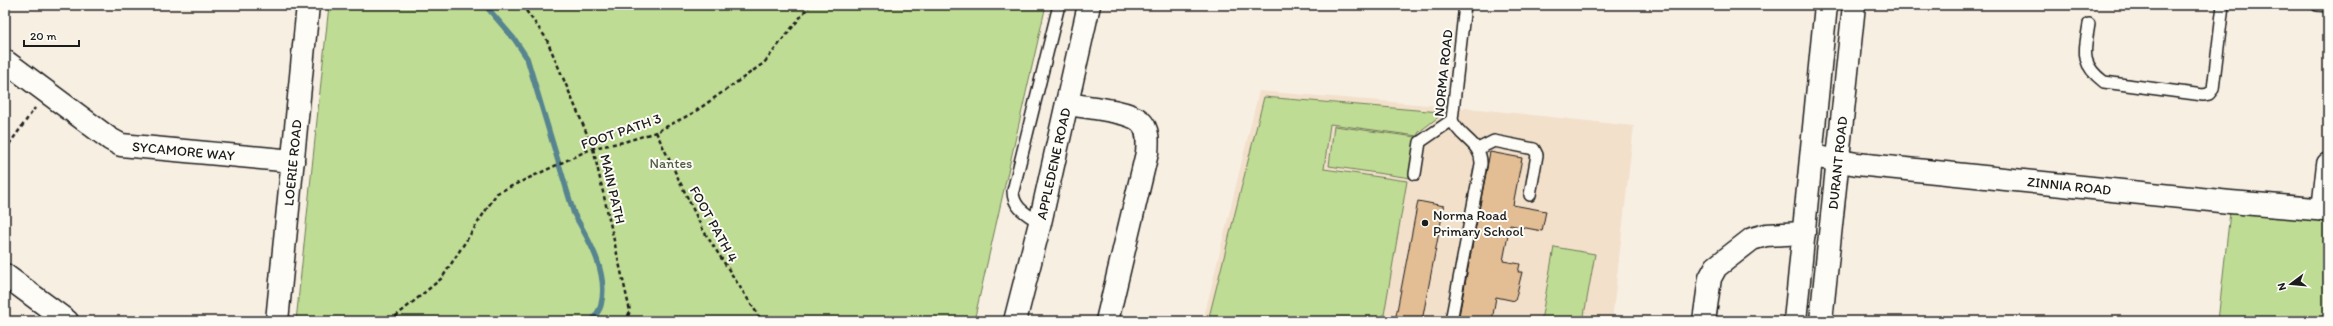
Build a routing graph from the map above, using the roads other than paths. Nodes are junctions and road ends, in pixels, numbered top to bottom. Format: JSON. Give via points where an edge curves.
{"nodes":[{"id":1,"x":308,"y":5,"type":"edge"},
{"id":2,"x":1059,"y":5,"type":"edge"},
{"id":3,"x":1089,"y":5,"type":"edge"},
{"id":4,"x":1466,"y":5,"type":"edge"},
{"id":5,"x":1826,"y":5,"type":"edge"},
{"id":6,"x":1854,"y":5,"type":"edge"},
{"id":7,"x":2223,"y":5,"type":"edge"},
{"id":8,"x":2317,"y":5,"type":"edge"},
{"id":9,"x":2328,"y":6,"type":"edge"},
{"id":10,"x":2090,"y":24,"type":"dead end"},
{"id":11,"x":5,"y":61,"type":"edge"},
{"id":12,"x":1067,"y":104,"type":"junction"},
{"id":13,"x":1452,"y":120,"type":"junction"},
{"id":14,"x":1478,"y":149,"type":"junction"},
{"id":15,"x":1812,"y":156,"type":"junction"},
{"id":16,"x":293,"y":161,"type":"junction"},
{"id":17,"x":1839,"y":161,"type":"junction"},
{"id":18,"x":2328,"y":164,"type":"edge"},
{"id":19,"x":1415,"y":174,"type":"dead end"},
{"id":20,"x":1530,"y":194,"type":"dead end"},
{"id":21,"x":2326,"y":210,"type":"edge"},
{"id":22,"x":1040,"y":223,"type":"junction"},
{"id":23,"x":1804,"y":233,"type":"junction"},
{"id":24,"x":5,"y":275,"type":"edge"},
{"id":25,"x":67,"y":321,"type":"edge"},
{"id":26,"x":277,"y":321,"type":"edge"},
{"id":27,"x":1015,"y":321,"type":"edge"},
{"id":28,"x":1107,"y":321,"type":"edge"},
{"id":29,"x":1451,"y":321,"type":"edge"},
{"id":30,"x":1704,"y":321,"type":"edge"},
{"id":31,"x":1795,"y":321,"type":"edge"},
{"id":32,"x":1821,"y":321,"type":"edge"}],
"edges":[{"from":1,"to":16,"type":"street","name":"LOERIE ROAD"},
{"from":2,"to":22,"type":"lane","via":[[1013,191],[1019,209]]},
{"from":3,"to":12,"type":"street","name":"APPLEDENE ROAD"},
{"from":4,"to":13,"type":"lane","name":"NORMA ROAD"},
{"from":5,"to":15,"type":"street","name":"DURANT ROAD"},
{"from":6,"to":17,"type":"street","name":"DURANT ROAD"},
{"from":7,"to":10,"type":"lane","via":[[2213,89],[2209,94],[2203,95],[2104,82],[2093,74],[2085,60]]},
{"from":8,"to":9,"type":"lane"},
{"from":11,"to":16,"type":"street","name":"SYCAMORE WAY","via":[[121,145]]},
{"from":12,"to":22,"type":"street","name":"APPLEDENE ROAD"},
{"from":12,"to":28,"type":"street","via":[[1127,114],[1140,121],[1148,136],[1147,153]]},
{"from":13,"to":14,"type":"lane","name":"NORMA ROAD","via":[[1458,131]]},
{"from":13,"to":19,"type":"lane","via":[[1420,142]]},
{"from":14,"to":20,"type":"lane","via":[[1494,142],[1534,149],[1537,155]]},
{"from":14,"to":29,"type":"lane","via":[[1481,164]]},
{"from":15,"to":17,"type":"street","name":"ZINNIA ROAD"},
{"from":15,"to":23,"type":"street","name":"DURANT ROAD"},
{"from":16,"to":26,"type":"street","name":"LOERIE ROAD"},
{"from":17,"to":21,"type":"street","name":"ZINNIA ROAD"},
{"from":17,"to":32,"type":"street","name":"DURANT ROAD"},
{"from":18,"to":21,"type":"street"},
{"from":22,"to":27,"type":"street","name":"APPLEDENE ROAD"},
{"from":23,"to":30,"type":"street","via":[[1766,235],[1752,239],[1716,266],[1708,285]]},
{"from":23,"to":31,"type":"street","name":"DURANT ROAD"},
{"from":24,"to":25,"type":"street"}]}
